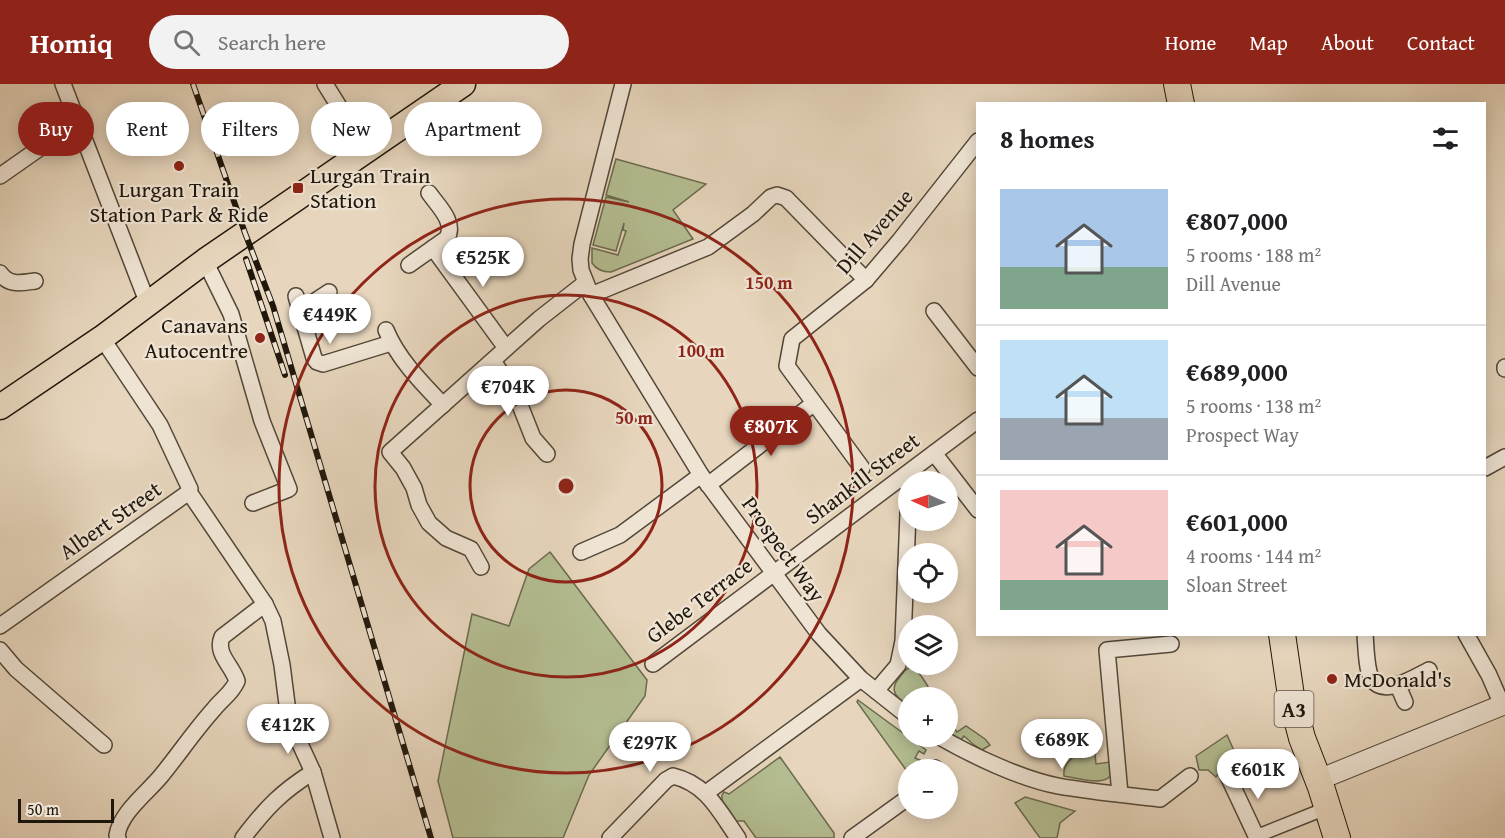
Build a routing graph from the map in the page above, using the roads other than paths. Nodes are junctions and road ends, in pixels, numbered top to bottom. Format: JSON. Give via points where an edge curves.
{"nodes":[{"id":1,"x":63,"y":84,"type":"edge"},
{"id":2,"x":325,"y":84,"type":"edge"},
{"id":3,"x":463,"y":84,"type":"edge"},
{"id":4,"x":623,"y":84,"type":"edge"},
{"id":5,"x":1177,"y":84,"type":"edge"},
{"id":6,"x":70,"y":102,"type":"edge"},
{"id":7,"x":336,"y":102,"type":"edge"},
{"id":8,"x":1181,"y":102,"type":"edge"},
{"id":9,"x":392,"y":132,"type":"edge"},
{"id":10,"x":976,"y":144,"type":"edge"},
{"id":11,"x":29,"y":156,"type":"edge"},
{"id":12,"x":91,"y":156,"type":"edge"},
{"id":13,"x":357,"y":156,"type":"edge"},
{"id":14,"x":0,"y":176,"type":"edge"},
{"id":15,"x":429,"y":193,"type":"dead end"},
{"id":16,"x":433,"y":248,"type":"junction"},
{"id":17,"x":205,"y":261,"type":"junction"},
{"id":18,"x":409,"y":265,"type":"dead end"},
{"id":19,"x":0,"y":273,"type":"edge"},
{"id":20,"x":866,"y":280,"type":"junction"},
{"id":21,"x":35,"y":281,"type":"dead end"},
{"id":22,"x":588,"y":289,"type":"junction"},
{"id":23,"x":329,"y":292,"type":"dead end"},
{"id":24,"x":148,"y":304,"type":"junction"},
{"id":25,"x":934,"y":311,"type":"dead end"},
{"id":26,"x":102,"y":338,"type":"junction"},
{"id":27,"x":506,"y":348,"type":"junction"},
{"id":28,"x":493,"y":361,"type":"junction"},
{"id":29,"x":976,"y":365,"type":"edge"},
{"id":30,"x":813,"y":404,"type":"junction"},
{"id":31,"x":442,"y":405,"type":"junction"},
{"id":32,"x":0,"y":407,"type":"edge"},
{"id":33,"x":976,"y":422,"type":"edge"},
{"id":34,"x":934,"y":453,"type":"junction"},
{"id":35,"x":547,"y":454,"type":"dead end"},
{"id":36,"x":1505,"y":457,"type":"edge"},
{"id":37,"x":1486,"y":467,"type":"edge"},
{"id":38,"x":862,"y":468,"type":"dead end"},
{"id":39,"x":911,"y":471,"type":"edge"},
{"id":40,"x":705,"y":480,"type":"junction"},
{"id":41,"x":898,"y":481,"type":"edge"},
{"id":42,"x":189,"y":492,"type":"junction"},
{"id":43,"x":253,"y":503,"type":"dead end"},
{"id":44,"x":976,"y":507,"type":"edge"},
{"id":45,"x":907,"y":531,"type":"edge"},
{"id":46,"x":581,"y":552,"type":"dead end"},
{"id":47,"x":481,"y":567,"type":"dead end"},
{"id":48,"x":773,"y":573,"type":"junction"},
{"id":49,"x":266,"y":604,"type":"junction"},
{"id":50,"x":0,"y":626,"type":"edge"},
{"id":51,"x":1282,"y":636,"type":"edge"},
{"id":52,"x":1365,"y":636,"type":"edge"},
{"id":53,"x":1467,"y":636,"type":"edge"},
{"id":54,"x":1171,"y":644,"type":"dead end"},
{"id":55,"x":0,"y":650,"type":"edge"},
{"id":56,"x":653,"y":664,"type":"dead end"},
{"id":57,"x":1430,"y":670,"type":"dead end"},
{"id":58,"x":861,"y":679,"type":"junction"},
{"id":59,"x":1398,"y":686,"type":"junction"},
{"id":60,"x":876,"y":691,"type":"junction"},
{"id":61,"x":1405,"y":702,"type":"dead end"},
{"id":62,"x":1504,"y":705,"type":"edge"},
{"id":63,"x":898,"y":708,"type":"edge"},
{"id":64,"x":104,"y":746,"type":"dead end"},
{"id":65,"x":958,"y":747,"type":"edge"},
{"id":66,"x":313,"y":772,"type":"junction"},
{"id":67,"x":1190,"y":776,"type":"dead end"},
{"id":68,"x":1226,"y":780,"type":"dead end"},
{"id":69,"x":1322,"y":791,"type":"junction"},
{"id":70,"x":706,"y":793,"type":"junction"},
{"id":71,"x":1120,"y":794,"type":"junction"},
{"id":72,"x":898,"y":806,"type":"edge"},
{"id":73,"x":1257,"y":837,"type":"edge"},
{"id":74,"x":118,"y":838,"type":"edge"},
{"id":75,"x":243,"y":838,"type":"edge"},
{"id":76,"x":332,"y":838,"type":"edge"},
{"id":77,"x":610,"y":838,"type":"edge"},
{"id":78,"x":738,"y":838,"type":"edge"},
{"id":79,"x":852,"y":838,"type":"edge"},
{"id":80,"x":1337,"y":838,"type":"edge"},
{"id":81,"x":1353,"y":838,"type":"edge"}],
"edges":[{"from":1,"to":6,"type":"street"},
{"from":2,"to":7,"type":"street"},
{"from":3,"to":9,"type":"main road"},
{"from":4,"to":22,"type":"street","via":[[582,244],[580,259]]},
{"from":5,"to":8,"type":"highway"},
{"from":10,"to":20,"type":"street","name":"Dill Avenue"},
{"from":11,"to":14,"type":"street"},
{"from":12,"to":24,"type":"street"},
{"from":13,"to":17,"type":"main road"},
{"from":15,"to":16,"type":"street","via":[[451,225],[447,238]]},
{"from":16,"to":18,"type":"street"},
{"from":16,"to":27,"type":"street"},
{"from":17,"to":24,"type":"main road"},
{"from":17,"to":43,"type":"street","via":[[231,314],[262,420],[289,489]]},
{"from":19,"to":21,"type":"street","via":[[13,283]]},
{"from":20,"to":22,"type":"street","via":[[786,198],[777,195],[708,247]]},
{"from":20,"to":30,"type":"street","name":"Dill Avenue","via":[[792,339],[787,366]]},
{"from":22,"to":27,"type":"street"},
{"from":22,"to":40,"type":"street","name":"Prospect Way"},
{"from":23,"to":31,"type":"street","via":[[298,303],[317,362],[323,364],[389,336],[412,373]]},
{"from":24,"to":26,"type":"main road"},
{"from":25,"to":29,"type":"street"},
{"from":26,"to":32,"type":"main road"},
{"from":26,"to":42,"type":"street","name":"Albert Street","via":[[160,425]]},
{"from":27,"to":28,"type":"street"},
{"from":28,"to":31,"type":"street"},
{"from":28,"to":35,"type":"street","via":[[516,395],[533,438]]},
{"from":30,"to":38,"type":"street","name":"Dill Avenue"},
{"from":30,"to":40,"type":"street"},
{"from":31,"to":47,"type":"street","via":[[390,452],[414,488],[429,523],[446,538],[471,549]]},
{"from":33,"to":34,"type":"street","name":"Shankill Street"},
{"from":34,"to":39,"type":"street","name":"Shankill Street"},
{"from":34,"to":44,"type":"street"},
{"from":36,"to":37,"type":"street"},
{"from":40,"to":46,"type":"street","via":[[620,535]]},
{"from":40,"to":48,"type":"street","name":"Prospect Way"},
{"from":41,"to":48,"type":"street","name":"Shankill Street"},
{"from":42,"to":49,"type":"street"},
{"from":42,"to":50,"type":"street","name":"Albert Street"},
{"from":45,"to":60,"type":"street","via":[[903,641],[898,665]]},
{"from":48,"to":56,"type":"street","name":"Glebe Terrace"},
{"from":48,"to":58,"type":"street","name":"Prospect Way","via":[[819,634]]},
{"from":49,"to":66,"type":"street","via":[[282,665],[289,720]]},
{"from":49,"to":74,"type":"street","via":[[222,637],[220,652],[237,681],[233,690],[129,811],[118,828]]},
{"from":51,"to":69,"type":"highway","number":"A3","via":[[1291,696]]},
{"from":52,"to":59,"type":"street","via":[[1373,681],[1387,687]]},
{"from":53,"to":62,"type":"street"},
{"from":54,"to":71,"type":"street","via":[[1107,650]]},
{"from":55,"to":64,"type":"street","via":[[16,669]]},
{"from":57,"to":59,"type":"street"},
{"from":58,"to":60,"type":"street","name":"Prospect Way"},
{"from":58,"to":70,"type":"street"},
{"from":59,"to":61,"type":"street"},
{"from":60,"to":63,"type":"street","name":"Prospect Way"},
{"from":62,"to":69,"type":"street"},
{"from":65,"to":71,"type":"street","via":[[1039,781]]},
{"from":66,"to":75,"type":"street","via":[[287,788],[261,813]]},
{"from":66,"to":76,"type":"street"},
{"from":67,"to":71,"type":"street","via":[[1160,799]]},
{"from":68,"to":73,"type":"street"},
{"from":69,"to":73,"type":"street"},
{"from":69,"to":80,"type":"highway","number":"A3"},
{"from":69,"to":81,"type":"highway","number":"A3"},
{"from":70,"to":77,"type":"street","via":[[688,780],[673,776]]},
{"from":70,"to":78,"type":"street"},
{"from":72,"to":79,"type":"street"}]}
